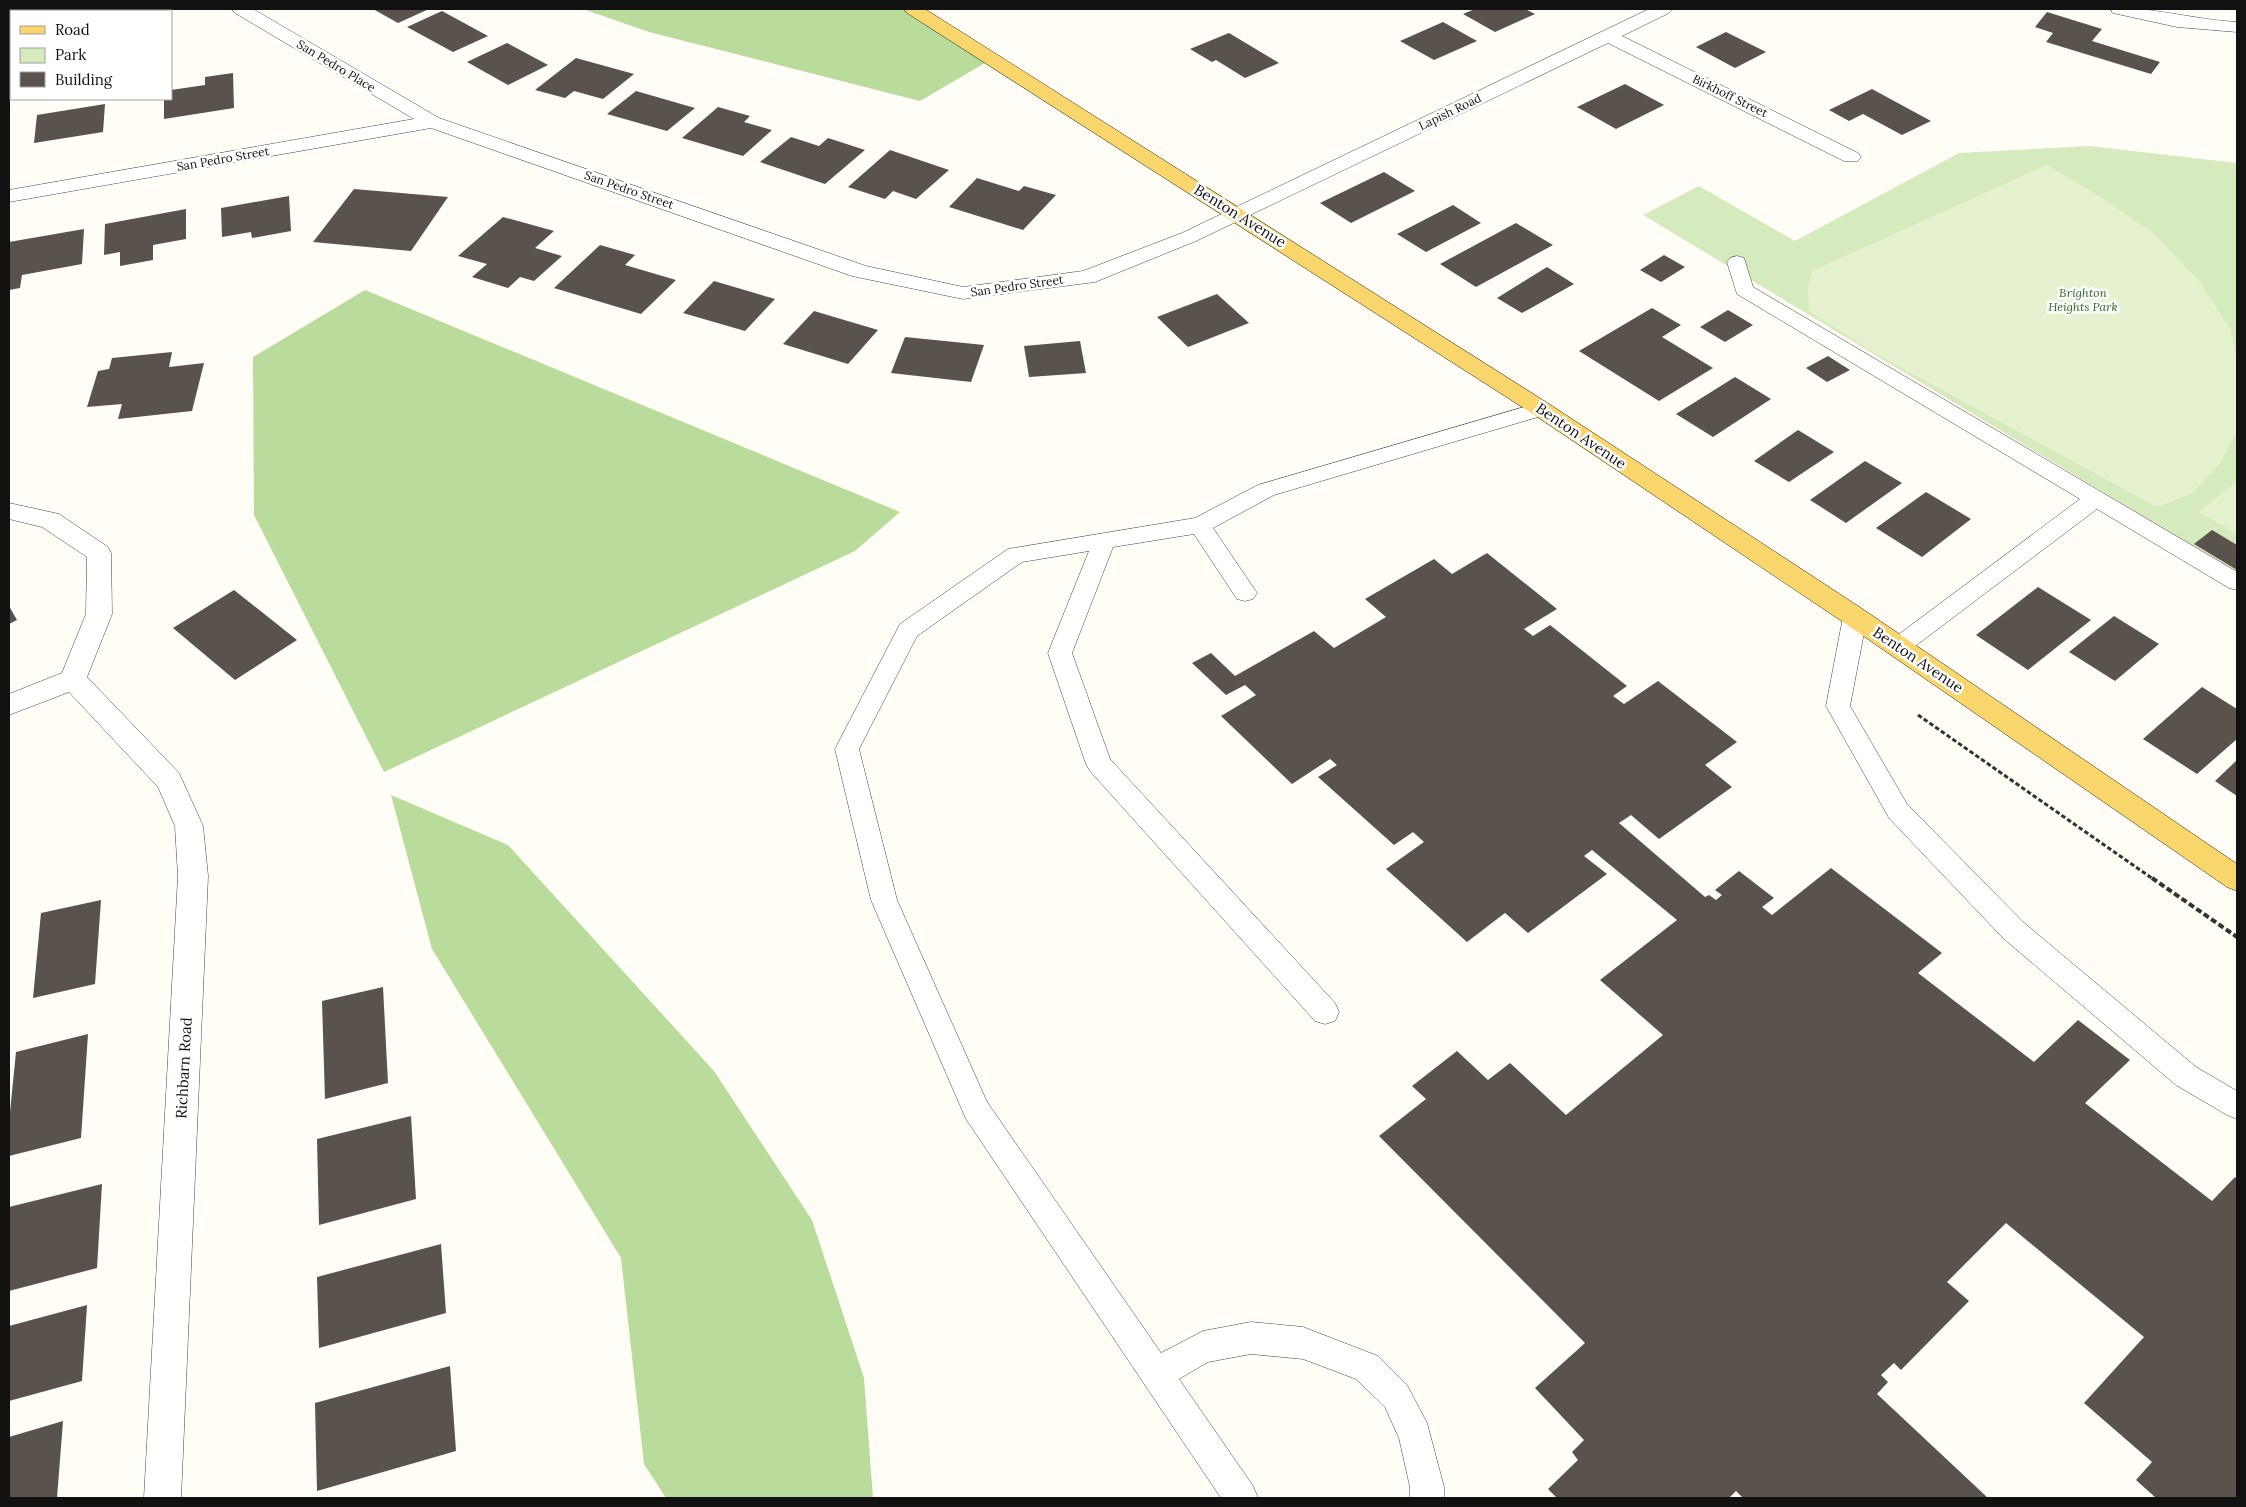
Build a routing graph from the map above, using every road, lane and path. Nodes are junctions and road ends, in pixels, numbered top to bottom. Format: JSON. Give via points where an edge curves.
{"nodes":[{"id":1,"x":241,"y":9,"type":"edge"},
{"id":2,"x":913,"y":9,"type":"edge"},
{"id":3,"x":1663,"y":9,"type":"edge"},
{"id":4,"x":2119,"y":9,"type":"edge"},
{"id":5,"x":2198,"y":9,"type":"edge"},
{"id":6,"x":2160,"y":20,"type":"junction"},
{"id":7,"x":2237,"y":27,"type":"edge"},
{"id":8,"x":1609,"y":36,"type":"junction"},
{"id":9,"x":432,"y":122,"type":"junction"},
{"id":10,"x":1851,"y":156,"type":"dead end"},
{"id":11,"x":9,"y":196,"type":"edge"},
{"id":12,"x":1237,"y":214,"type":"junction"},
{"id":13,"x":1737,"y":262,"type":"dead end"},
{"id":14,"x":1541,"y":409,"type":"junction"},
{"id":15,"x":2096,"y":498,"type":"junction"},
{"id":16,"x":9,"y":511,"type":"edge"},
{"id":17,"x":1200,"y":525,"type":"junction"},
{"id":18,"x":1104,"y":541,"type":"junction"},
{"id":19,"x":2237,"y":582,"type":"edge"},
{"id":20,"x":1245,"y":593,"type":"dead end"},
{"id":21,"x":1855,"y":618,"type":"junction"},
{"id":22,"x":1898,"y":647,"type":"junction"},
{"id":23,"x":73,"y":679,"type":"junction"},
{"id":24,"x":9,"y":705,"type":"edge"},
{"id":25,"x":1916,"y":713,"type":"dead end"},
{"id":26,"x":2237,"y":879,"type":"edge"},
{"id":27,"x":2237,"y":937,"type":"edge"},
{"id":28,"x":1325,"y":1012,"type":"dead end"},
{"id":29,"x":2237,"y":1106,"type":"edge"},
{"id":30,"x":1156,"y":1374,"type":"junction"},
{"id":31,"x":163,"y":1498,"type":"edge"},
{"id":32,"x":1241,"y":1498,"type":"edge"},
{"id":33,"x":1427,"y":1498,"type":"edge"}],
"edges":[{"from":1,"to":9,"type":"street","name":"San Pedro Place"},
{"from":2,"to":12,"type":"main road","name":"Benton Avenue"},
{"from":3,"to":8,"type":"street","name":"Lapish Road"},
{"from":4,"to":6,"type":"street"},
{"from":5,"to":6,"type":"street"},
{"from":6,"to":7,"type":"street"},
{"from":8,"to":10,"type":"street","name":"Birkhoff Street"},
{"from":8,"to":12,"type":"street","name":"Lapish Road"},
{"from":9,"to":11,"type":"street","name":"San Pedro Street"},
{"from":9,"to":12,"type":"street","name":"San Pedro Street","via":[[860,271],[963,293],[1087,277],[1189,237]]},
{"from":12,"to":14,"type":"main road","name":"Benton Avenue"},
{"from":13,"to":15,"type":"lane","via":[[1744,290]]},
{"from":14,"to":17,"type":"lane","via":[[1266,490]]},
{"from":14,"to":21,"type":"main road","name":"Benton Avenue"},
{"from":15,"to":19,"type":"lane"},
{"from":15,"to":22,"type":"lane"},
{"from":16,"to":23,"type":"street","via":[[50,520],[98,553],[98,614]]},
{"from":17,"to":18,"type":"lane"},
{"from":17,"to":20,"type":"lane"},
{"from":18,"to":28,"type":"lane","via":[[1060,653],[1099,764]]},
{"from":18,"to":30,"type":"lane","via":[[1016,554],[908,630],[847,749],[884,900],[976,1110]]},
{"from":21,"to":22,"type":"main road","name":"Benton Avenue"},
{"from":21,"to":29,"type":"lane","via":[[1838,706],[1898,811],[2013,930],[2186,1076]]},
{"from":22,"to":26,"type":"main road","name":"Benton Avenue"},
{"from":23,"to":24,"type":"street"},
{"from":23,"to":31,"type":"street","name":"Richbarn Road","via":[[168,781],[189,826],[194,876]]},
{"from":25,"to":27,"type":"path"},
{"from":30,"to":32,"type":"lane"},
{"from":30,"to":33,"type":"lane","via":[[1203,1347],[1251,1338],[1303,1343],[1366,1368],[1396,1396],[1415,1436]]}]}
